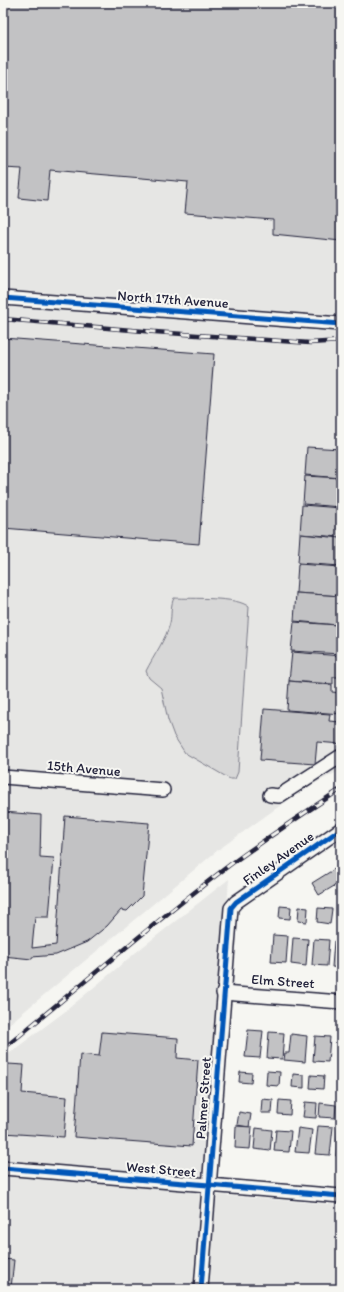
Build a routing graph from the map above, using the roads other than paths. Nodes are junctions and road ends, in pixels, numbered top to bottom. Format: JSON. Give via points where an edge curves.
{"nodes":[{"id":1,"x":3,"y":298,"type":"edge"},
{"id":2,"x":341,"y":324,"type":"edge"},
{"id":3,"x":341,"y":756,"type":"edge"},
{"id":4,"x":3,"y":777,"type":"edge"},
{"id":5,"x":163,"y":790,"type":"dead end"},
{"id":6,"x":270,"y":795,"type":"dead end"},
{"id":7,"x":341,"y":829,"type":"edge"},
{"id":8,"x":231,"y":908,"type":"joint"},
{"id":9,"x":223,"y":993,"type":"junction"},
{"id":10,"x":341,"y":1002,"type":"edge"},
{"id":11,"x":3,"y":1168,"type":"edge"},
{"id":12,"x":209,"y":1186,"type":"junction"},
{"id":13,"x":341,"y":1196,"type":"edge"},
{"id":14,"x":201,"y":1289,"type":"edge"}],
"edges":[{"from":1,"to":2,"type":"street","name":"North 17th Avenue"},
{"from":3,"to":6,"type":"street","via":[[279,796]]},
{"from":4,"to":5,"type":"street","name":"15th Avenue"},
{"from":7,"to":8,"type":"street","name":"Finley Avenue"},
{"from":8,"to":9,"type":"street","name":"Palmer Street"},
{"from":9,"to":10,"type":"street","name":"Elm Street"},
{"from":9,"to":12,"type":"street","name":"Palmer Street"},
{"from":11,"to":12,"type":"street","name":"West Street"},
{"from":12,"to":13,"type":"street","name":"West Street"},
{"from":12,"to":14,"type":"street","name":"Palmer Street"}]}
